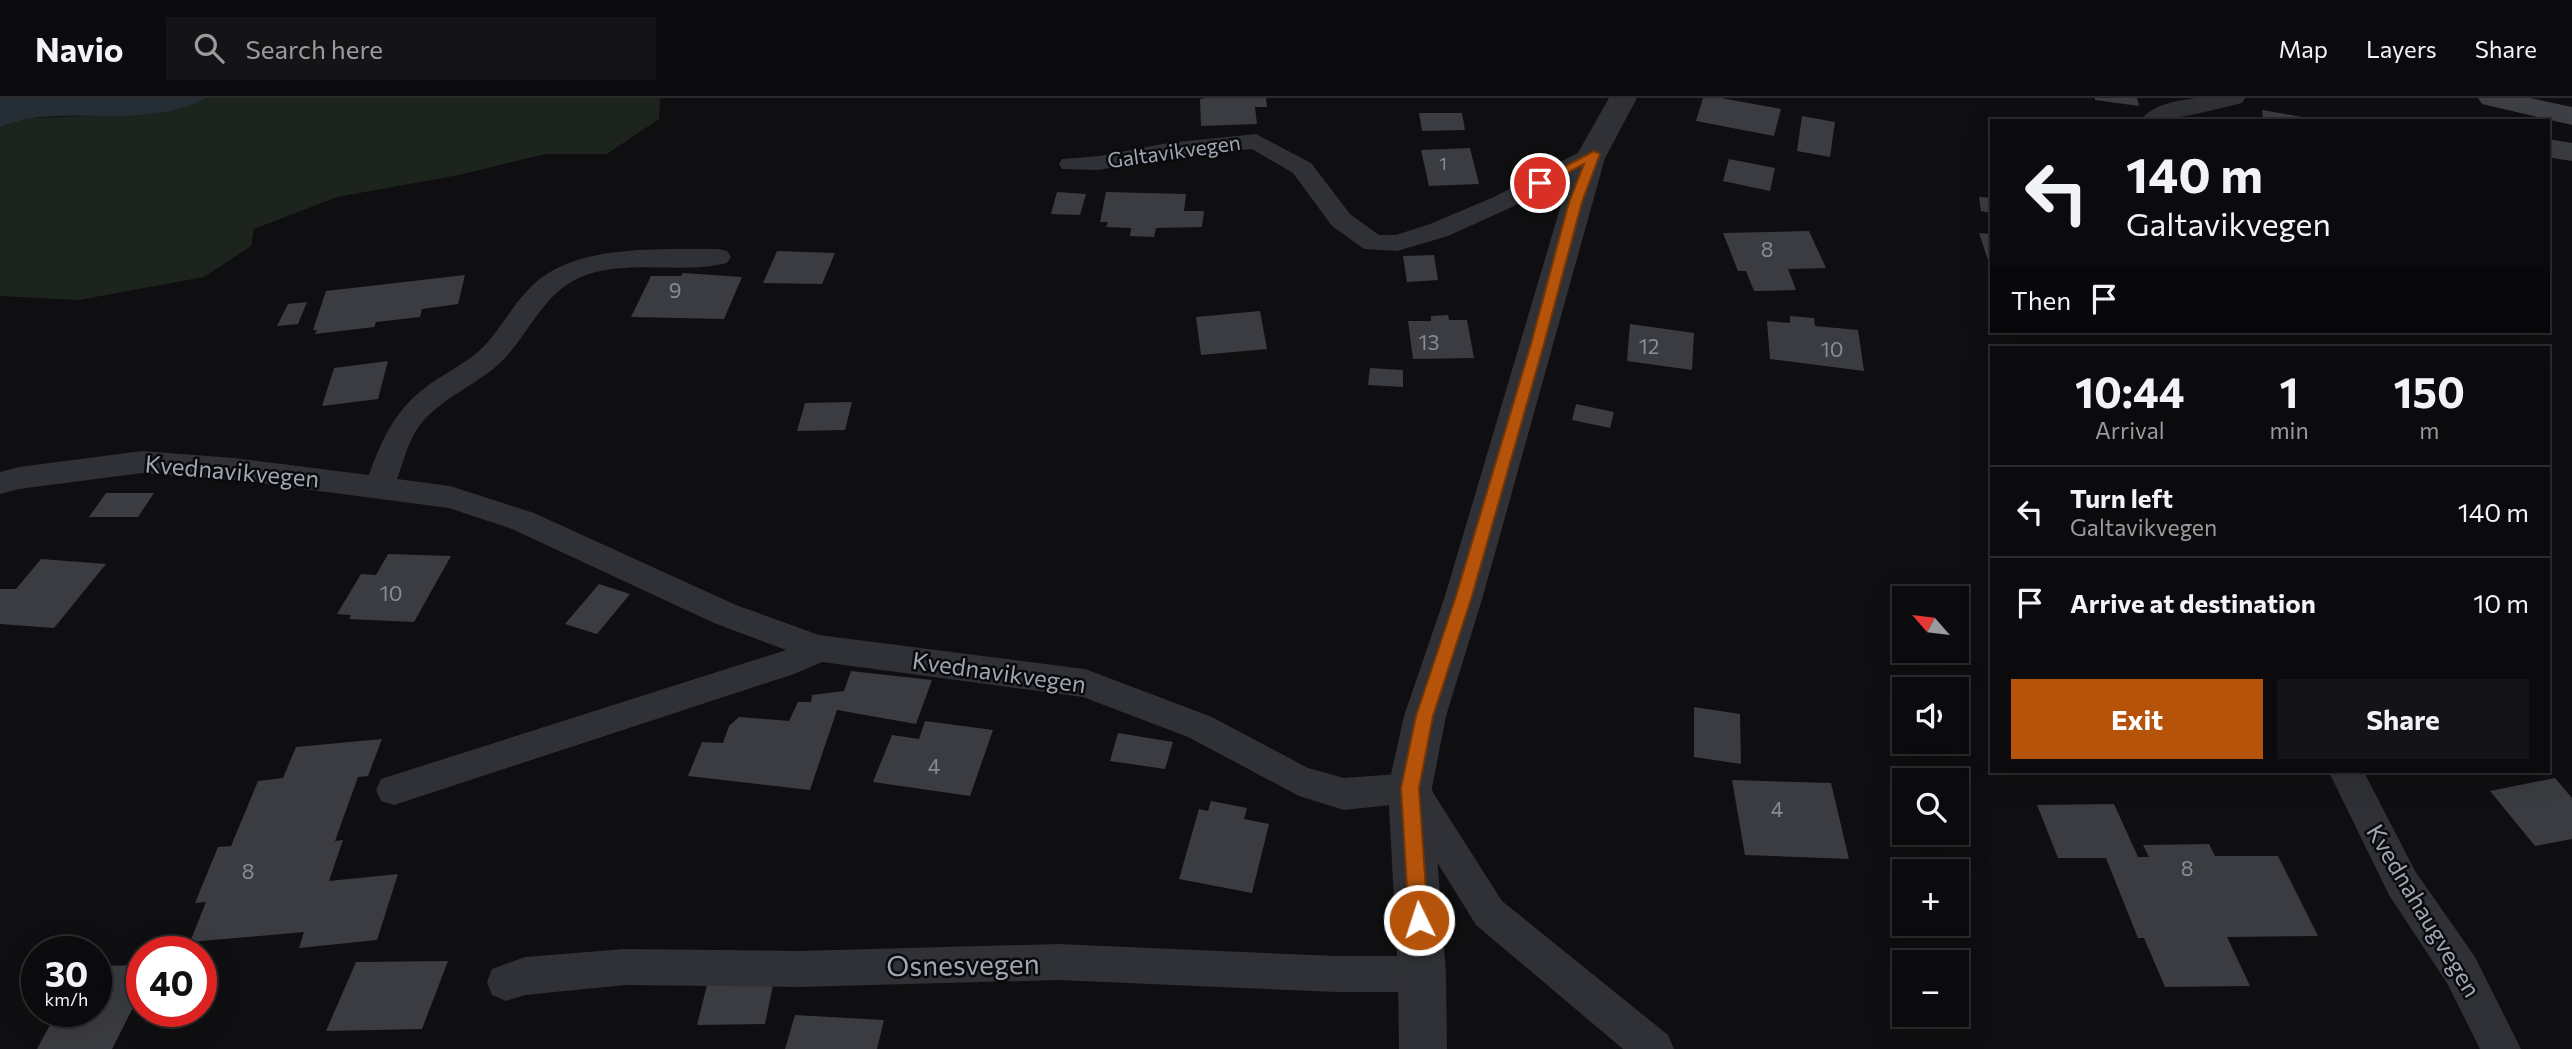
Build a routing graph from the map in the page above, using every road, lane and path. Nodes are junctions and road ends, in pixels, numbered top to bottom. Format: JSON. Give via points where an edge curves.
{"nodes":[{"id":1,"x":1623,"y":98,"type":"edge"},
{"id":2,"x":2234,"y":98,"type":"edge"},
{"id":3,"x":2491,"y":98,"type":"edge"},
{"id":4,"x":2572,"y":116,"type":"edge"},
{"id":5,"x":2155,"y":119,"type":"edge"},
{"id":6,"x":1594,"y":154,"type":"junction"},
{"id":7,"x":1071,"y":164,"type":"dead end"},
{"id":8,"x":718,"y":257,"type":"dead end"},
{"id":9,"x":0,"y":483,"type":"edge"},
{"id":10,"x":380,"y":486,"type":"junction"},
{"id":11,"x":818,"y":648,"type":"junction"},
{"id":12,"x":2347,"y":773,"type":"edge"},
{"id":13,"x":1410,"y":788,"type":"junction"},
{"id":14,"x":394,"y":790,"type":"dead end"},
{"id":15,"x":1422,"y":974,"type":"junction"},
{"id":16,"x":506,"y":982,"type":"dead end"},
{"id":17,"x":1423,"y":1049,"type":"edge"},
{"id":18,"x":1654,"y":1049,"type":"edge"},
{"id":19,"x":2501,"y":1049,"type":"edge"}],
"edges":[{"from":1,"to":6,"type":"street"},
{"from":2,"to":5,"type":"lane","via":[[2174,109]]},
{"from":3,"to":4,"type":"main road"},
{"from":6,"to":7,"type":"lane","name":"Galtavikvegen","via":[[1503,202],[1397,243],[1373,243],[1341,220],[1302,168],[1256,141]]},
{"from":6,"to":13,"type":"street","via":[[1424,716]]},
{"from":8,"to":10,"type":"lane","via":[[608,263],[565,273],[530,300],[490,356],[411,416]]},
{"from":9,"to":10,"type":"lane","name":"Kvednavikvegen","via":[[142,462]]},
{"from":10,"to":11,"type":"lane","name":"Kvednavikvegen","via":[[450,497],[523,521],[724,614]]},
{"from":11,"to":13,"type":"lane","name":"Kvednavikvegen","via":[[1085,683],[1200,727],[1299,781],[1345,794]]},
{"from":11,"to":14,"type":"lane","via":[[794,661]]},
{"from":12,"to":19,"type":"lane","name":"Kvednahaugvegen","via":[[2402,883],[2461,971]]},
{"from":13,"to":15,"type":"street"},
{"from":13,"to":18,"type":"lane","via":[[1489,913]]},
{"from":15,"to":16,"type":"lane","name":"Osnesvegen","via":[[1058,962],[798,969],[625,967],[525,976]]},
{"from":15,"to":17,"type":"street"}]}
